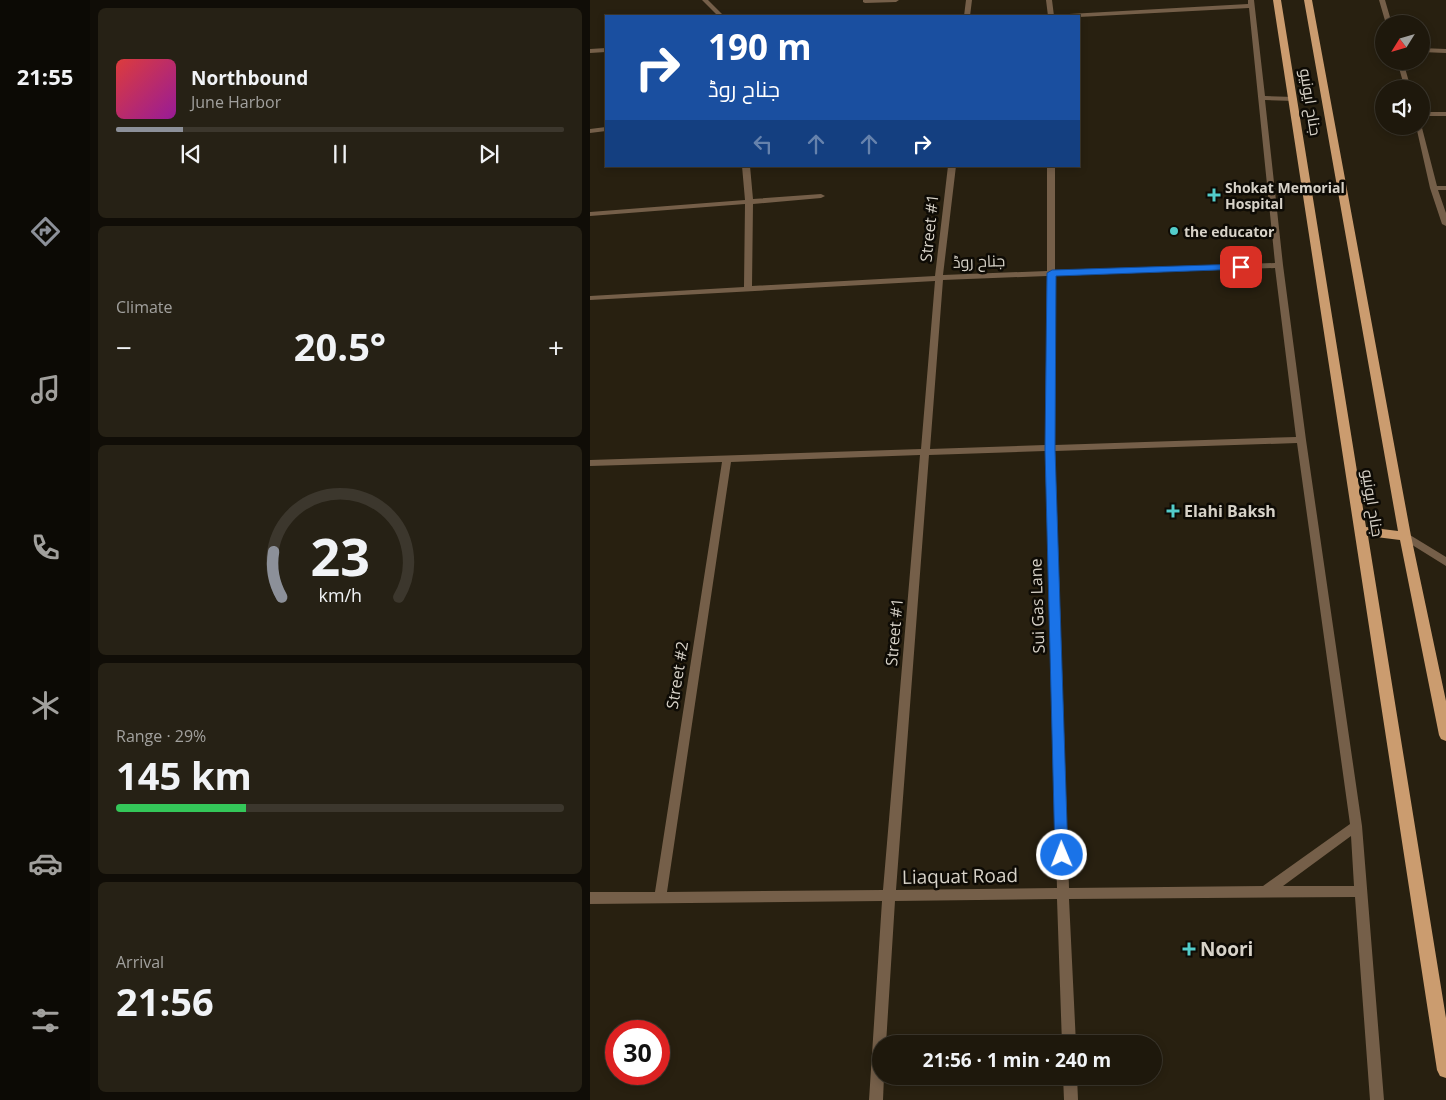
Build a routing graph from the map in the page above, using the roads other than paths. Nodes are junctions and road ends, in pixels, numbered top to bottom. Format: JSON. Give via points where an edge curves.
{"nodes":[{"id":1,"x":705,"y":0,"type":"edge"},
{"id":2,"x":896,"y":0,"type":"edge"},
{"id":3,"x":969,"y":0,"type":"edge"},
{"id":4,"x":1049,"y":0,"type":"edge"},
{"id":5,"x":1277,"y":0,"type":"edge"},
{"id":6,"x":1308,"y":0,"type":"edge"},
{"id":7,"x":1382,"y":0,"type":"edge"},
{"id":8,"x":865,"y":1,"type":"edge"},
{"id":9,"x":1251,"y":3,"type":"edge"},
{"id":10,"x":720,"y":15,"type":"edge"},
{"id":11,"x":967,"y":15,"type":"edge"},
{"id":12,"x":1051,"y":15,"type":"edge"},
{"id":13,"x":1080,"y":15,"type":"edge"},
{"id":14,"x":1386,"y":15,"type":"edge"},
{"id":15,"x":605,"y":50,"type":"edge"},
{"id":16,"x":1430,"y":50,"type":"edge"},
{"id":17,"x":1446,"y":51,"type":"edge"},
{"id":18,"x":590,"y":52,"type":"edge"},
{"id":19,"x":1262,"y":98,"type":"junction"},
{"id":20,"x":1294,"y":98,"type":"junction"},
{"id":21,"x":1430,"y":114,"type":"edge"},
{"id":22,"x":1446,"y":114,"type":"edge"},
{"id":23,"x":605,"y":129,"type":"edge"},
{"id":24,"x":590,"y":131,"type":"edge"},
{"id":25,"x":1421,"y":135,"type":"edge"},
{"id":26,"x":746,"y":167,"type":"edge"},
{"id":27,"x":952,"y":167,"type":"edge"},
{"id":28,"x":1051,"y":167,"type":"edge"},
{"id":29,"x":1434,"y":188,"type":"junction"},
{"id":30,"x":1446,"y":188,"type":"edge"},
{"id":31,"x":820,"y":196,"type":"dead end"},
{"id":32,"x":748,"y":200,"type":"junction"},
{"id":33,"x":590,"y":214,"type":"edge"},
{"id":34,"x":1446,"y":224,"type":"edge"},
{"id":35,"x":1279,"y":265,"type":"junction"},
{"id":36,"x":1052,"y":273,"type":"junction"},
{"id":37,"x":939,"y":278,"type":"junction"},
{"id":38,"x":748,"y":289,"type":"junction"},
{"id":39,"x":590,"y":298,"type":"edge"},
{"id":40,"x":1301,"y":440,"type":"junction"},
{"id":41,"x":1050,"y":449,"type":"junction"},
{"id":42,"x":926,"y":452,"type":"junction"},
{"id":43,"x":727,"y":459,"type":"junction"},
{"id":44,"x":590,"y":463,"type":"edge"},
{"id":45,"x":1361,"y":531,"type":"junction"},
{"id":46,"x":1404,"y":536,"type":"junction"},
{"id":47,"x":1446,"y":562,"type":"edge"},
{"id":48,"x":1446,"y":735,"type":"edge"},
{"id":49,"x":1356,"y":826,"type":"junction"},
{"id":50,"x":1360,"y":891,"type":"junction"},
{"id":51,"x":1265,"y":892,"type":"junction"},
{"id":52,"x":1063,"y":894,"type":"junction"},
{"id":53,"x":660,"y":896,"type":"junction"},
{"id":54,"x":888,"y":896,"type":"junction"},
{"id":55,"x":590,"y":898,"type":"edge"},
{"id":56,"x":1069,"y":1035,"type":"edge"},
{"id":57,"x":1446,"y":1070,"type":"edge"},
{"id":58,"x":1070,"y":1085,"type":"edge"},
{"id":59,"x":876,"y":1100,"type":"edge"},
{"id":60,"x":1071,"y":1100,"type":"edge"},
{"id":61,"x":1377,"y":1100,"type":"edge"}],
"edges":[{"from":1,"to":10,"type":"street"},
{"from":2,"to":8,"type":"street"},
{"from":3,"to":11,"type":"street"},
{"from":4,"to":12,"type":"street"},
{"from":5,"to":20,"type":"main road","name":"جناح ایونیو"},
{"from":6,"to":46,"type":"main road","name":"جناح ایونیو"},
{"from":7,"to":14,"type":"street"},
{"from":9,"to":13,"type":"street"},
{"from":9,"to":19,"type":"street"},
{"from":15,"to":18,"type":"street"},
{"from":16,"to":17,"type":"street"},
{"from":19,"to":20,"type":"street"},
{"from":19,"to":35,"type":"street"},
{"from":20,"to":45,"type":"main road","name":"جناح ایونیو"},
{"from":21,"to":22,"type":"street"},
{"from":23,"to":24,"type":"street"},
{"from":25,"to":29,"type":"street"},
{"from":26,"to":32,"type":"street"},
{"from":27,"to":37,"type":"street","name":"Street #1"},
{"from":28,"to":36,"type":"street","name":"Sui Gas Lane"},
{"from":29,"to":30,"type":"street"},
{"from":29,"to":34,"type":"street"},
{"from":31,"to":32,"type":"street"},
{"from":32,"to":33,"type":"street"},
{"from":32,"to":38,"type":"street"},
{"from":35,"to":36,"type":"street","name":"جناح روڈ"},
{"from":35,"to":40,"type":"street"},
{"from":36,"to":37,"type":"street","name":"جناح روڈ"},
{"from":36,"to":41,"type":"street","name":"Sui Gas Lane"},
{"from":37,"to":38,"type":"street","name":"جناح روڈ"},
{"from":37,"to":42,"type":"street","name":"Street #1"},
{"from":38,"to":39,"type":"street","name":"جناح روڈ"},
{"from":40,"to":41,"type":"street"},
{"from":40,"to":49,"type":"street"},
{"from":41,"to":42,"type":"street"},
{"from":41,"to":52,"type":"street","name":"Sui Gas Lane"},
{"from":42,"to":43,"type":"street"},
{"from":42,"to":54,"type":"street","name":"Street #1"},
{"from":43,"to":44,"type":"street"},
{"from":43,"to":53,"type":"street","name":"Street #2"},
{"from":45,"to":46,"type":"main road"},
{"from":45,"to":57,"type":"main road","name":"جناح ایونیو"},
{"from":46,"to":47,"type":"street"},
{"from":46,"to":48,"type":"main road","name":"جناح ایونیو"},
{"from":49,"to":50,"type":"street"},
{"from":49,"to":51,"type":"street"},
{"from":50,"to":51,"type":"street","name":"Liaquat Road"},
{"from":50,"to":61,"type":"street"},
{"from":51,"to":52,"type":"street","name":"Liaquat Road"},
{"from":52,"to":54,"type":"street","name":"Liaquat Road"},
{"from":52,"to":56,"type":"street","name":"Sui Gas Lane"},
{"from":53,"to":54,"type":"street","name":"Liaquat Road"},
{"from":53,"to":55,"type":"street","name":"Liaquat Road"},
{"from":54,"to":59,"type":"street","name":"Street #1"},
{"from":58,"to":60,"type":"street"}]}
